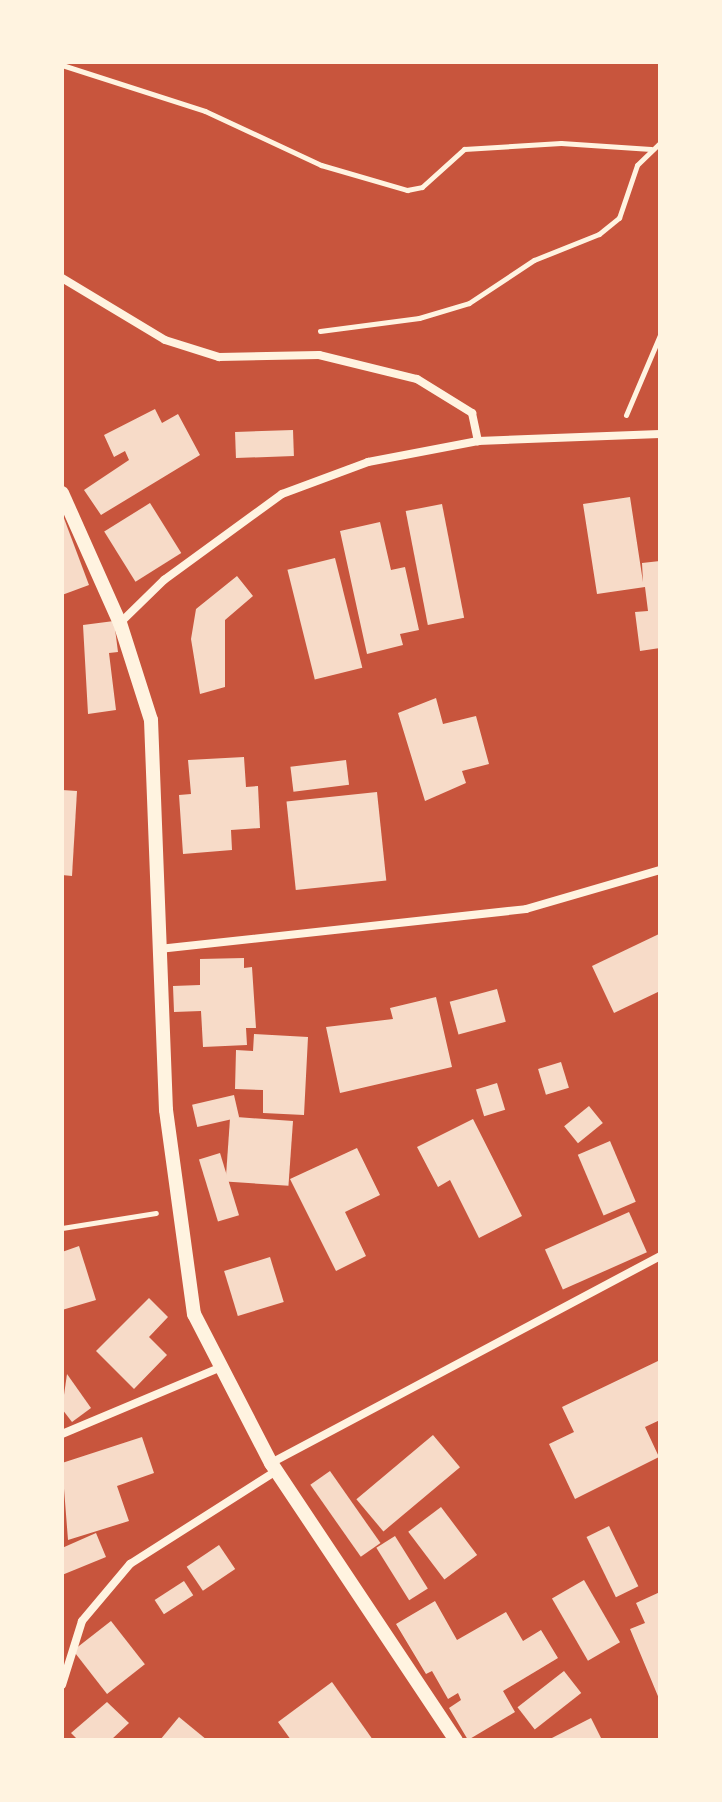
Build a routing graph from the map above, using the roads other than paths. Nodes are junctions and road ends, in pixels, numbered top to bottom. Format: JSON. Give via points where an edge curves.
{"nodes":[{"id":1,"x":62,"y":278,"type":"edge"},
{"id":2,"x":660,"y":434,"type":"edge"},
{"id":3,"x":478,"y":441,"type":"junction"},
{"id":4,"x":62,"y":493,"type":"edge"},
{"id":5,"x":120,"y":623,"type":"junction"},
{"id":6,"x":660,"y":870,"type":"edge"},
{"id":7,"x":158,"y":949,"type":"junction"},
{"id":8,"x":660,"y":1256,"type":"edge"},
{"id":9,"x":217,"y":1369,"type":"junction"},
{"id":10,"x":62,"y":1434,"type":"edge"},
{"id":11,"x":274,"y":1467,"type":"junction"},
{"id":12,"x":62,"y":1685,"type":"edge"},
{"id":13,"x":456,"y":1740,"type":"edge"}],
"edges":[{"from":1,"to":3,"type":"street","via":[[165,340],[219,357],[319,355],[417,379],[472,413]]},
{"from":2,"to":3,"type":"street"},
{"from":3,"to":5,"type":"street","via":[[404,450],[282,494],[164,580]]},
{"from":4,"to":5,"type":"street"},
{"from":5,"to":7,"type":"street","via":[[151,720]]},
{"from":6,"to":7,"type":"street","via":[[526,909]]},
{"from":7,"to":9,"type":"street","via":[[176,1211],[194,1314]]},
{"from":8,"to":11,"type":"street"},
{"from":9,"to":10,"type":"street"},
{"from":9,"to":11,"type":"street"},
{"from":11,"to":12,"type":"street","via":[[130,1564],[82,1621]]},
{"from":11,"to":13,"type":"street"}]}
